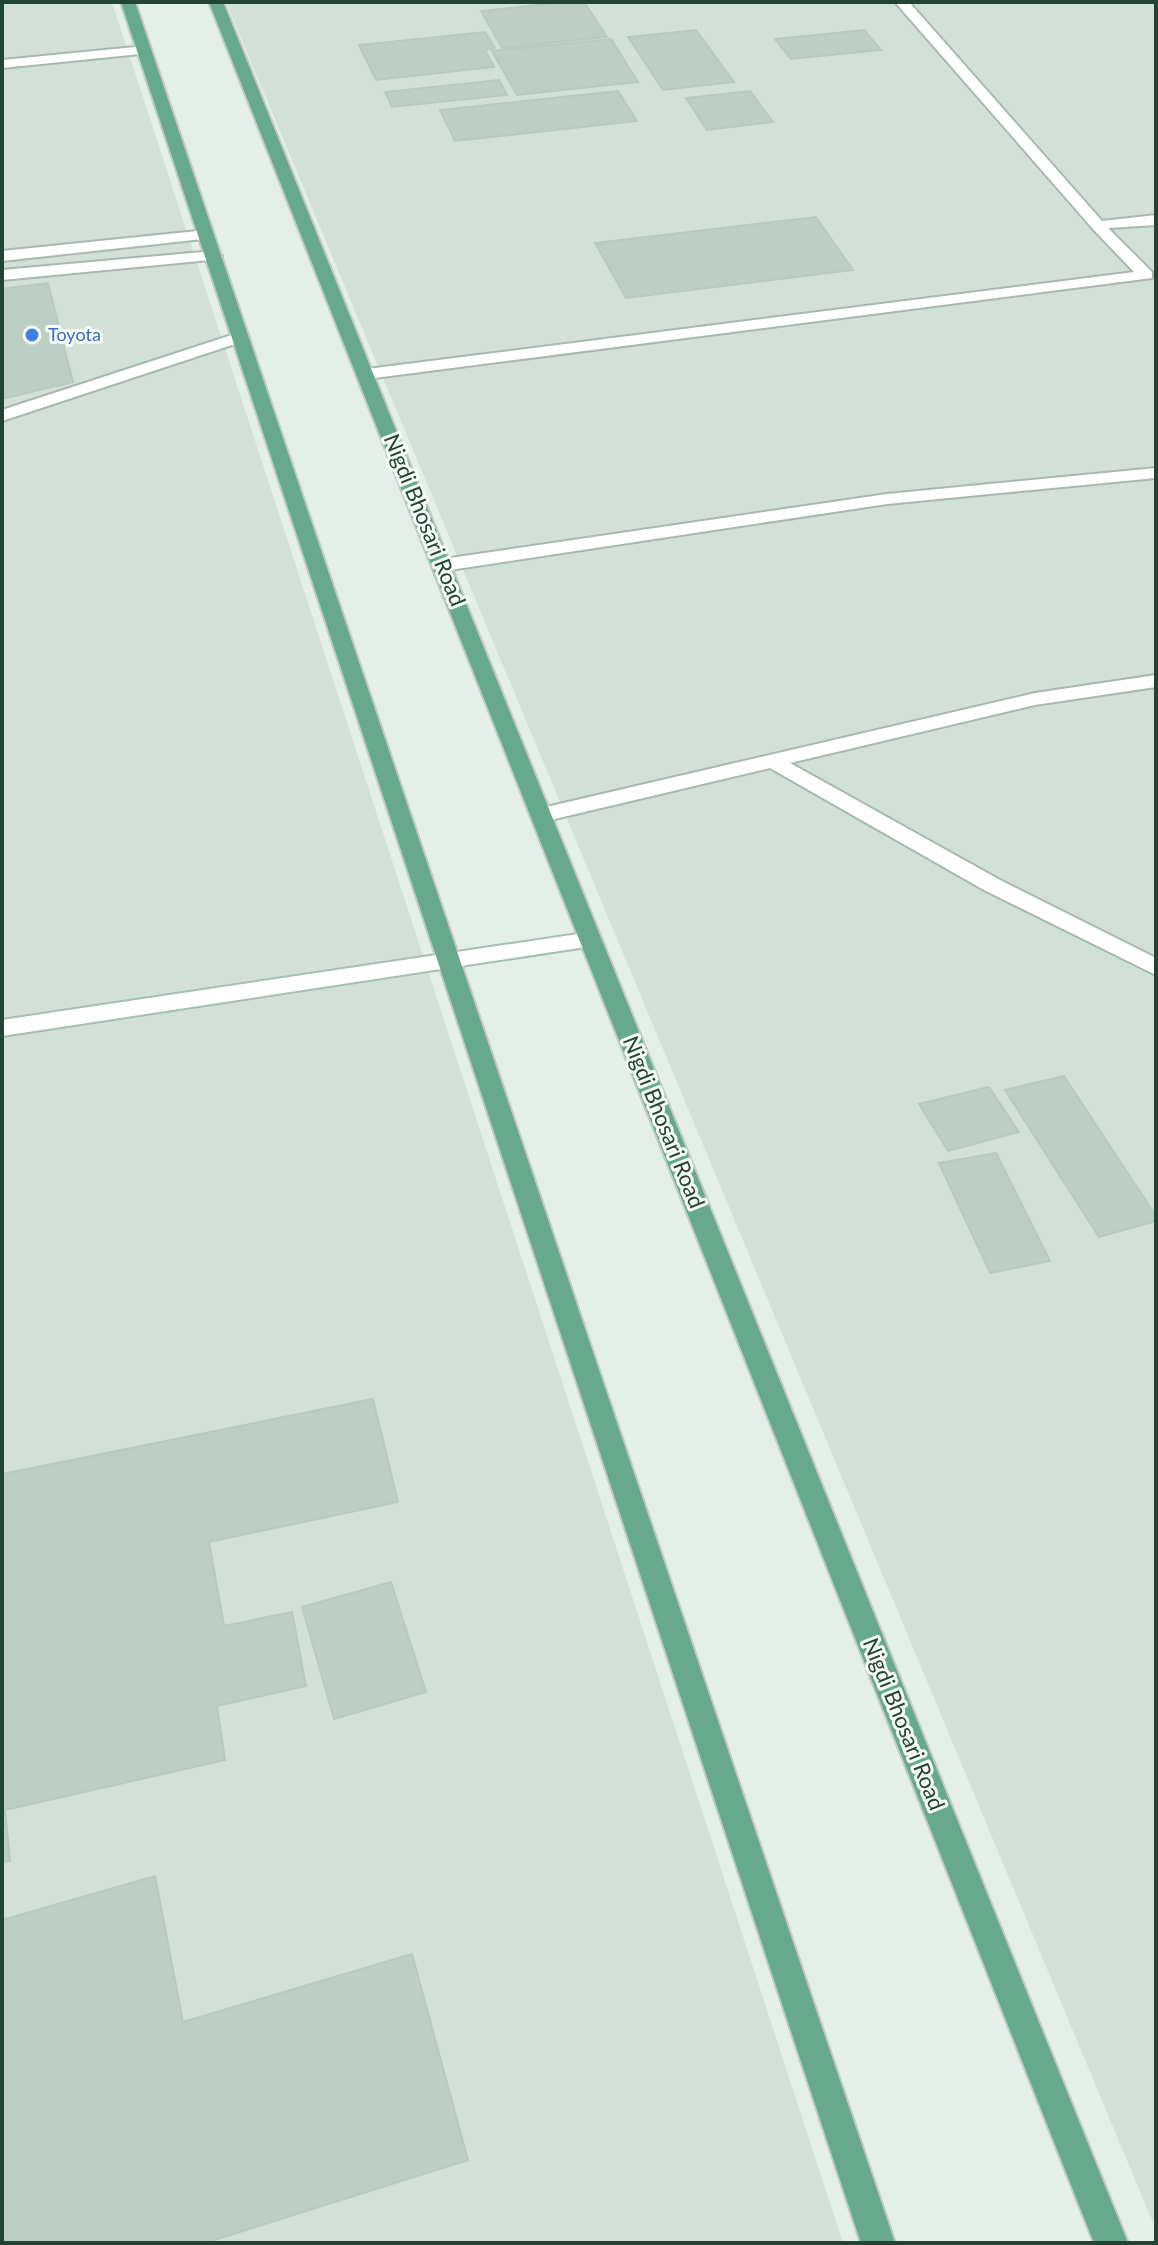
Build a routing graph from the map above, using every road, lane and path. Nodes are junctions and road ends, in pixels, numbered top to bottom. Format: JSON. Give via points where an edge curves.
{"nodes":[{"id":1,"x":128,"y":2,"type":"edge"},
{"id":2,"x":216,"y":2,"type":"edge"},
{"id":3,"x":902,"y":2,"type":"edge"},
{"id":4,"x":145,"y":50,"type":"junction"},
{"id":5,"x":2,"y":64,"type":"edge"},
{"id":6,"x":1156,"y":220,"type":"edge"},
{"id":7,"x":1098,"y":226,"type":"junction"},
{"id":8,"x":210,"y":246,"type":"junction"},
{"id":9,"x":2,"y":256,"type":"edge"},
{"id":10,"x":2,"y":275,"type":"edge"},
{"id":11,"x":241,"y":337,"type":"junction"},
{"id":12,"x":367,"y":374,"type":"junction"},
{"id":13,"x":2,"y":416,"type":"edge"},
{"id":14,"x":1156,"y":473,"type":"edge"},
{"id":15,"x":443,"y":565,"type":"junction"},
{"id":16,"x":1156,"y":681,"type":"edge"},
{"id":17,"x":774,"y":761,"type":"junction"},
{"id":18,"x":542,"y":815,"type":"junction"},
{"id":19,"x":591,"y":940,"type":"junction"},
{"id":20,"x":450,"y":962,"type":"junction"},
{"id":21,"x":1156,"y":967,"type":"edge"},
{"id":22,"x":2,"y":1028,"type":"edge"},
{"id":23,"x":878,"y":2243,"type":"edge"},
{"id":24,"x":1111,"y":2243,"type":"edge"}],
"edges":[{"from":1,"to":4,"type":"main road"},
{"from":2,"to":12,"type":"main road","name":"Nigdi Bhosari Road"},
{"from":3,"to":7,"type":"street"},
{"from":4,"to":5,"type":"street"},
{"from":4,"to":8,"type":"main road"},
{"from":6,"to":7,"type":"street"},
{"from":7,"to":12,"type":"street","via":[[1146,275]]},
{"from":8,"to":9,"type":"street"},
{"from":8,"to":10,"type":"street"},
{"from":8,"to":11,"type":"main road"},
{"from":11,"to":13,"type":"street"},
{"from":11,"to":20,"type":"main road"},
{"from":12,"to":15,"type":"main road","name":"Nigdi Bhosari Road"},
{"from":14,"to":15,"type":"street","via":[[887,499]]},
{"from":15,"to":18,"type":"main road","name":"Nigdi Bhosari Road"},
{"from":16,"to":17,"type":"street","via":[[1035,699]]},
{"from":17,"to":18,"type":"street"},
{"from":17,"to":21,"type":"street","via":[[992,885]]},
{"from":18,"to":19,"type":"main road","name":"Nigdi Bhosari Road"},
{"from":19,"to":20,"type":"street"},
{"from":19,"to":24,"type":"main road","name":"Nigdi Bhosari Road"},
{"from":20,"to":22,"type":"street"},
{"from":20,"to":23,"type":"main road"}]}
